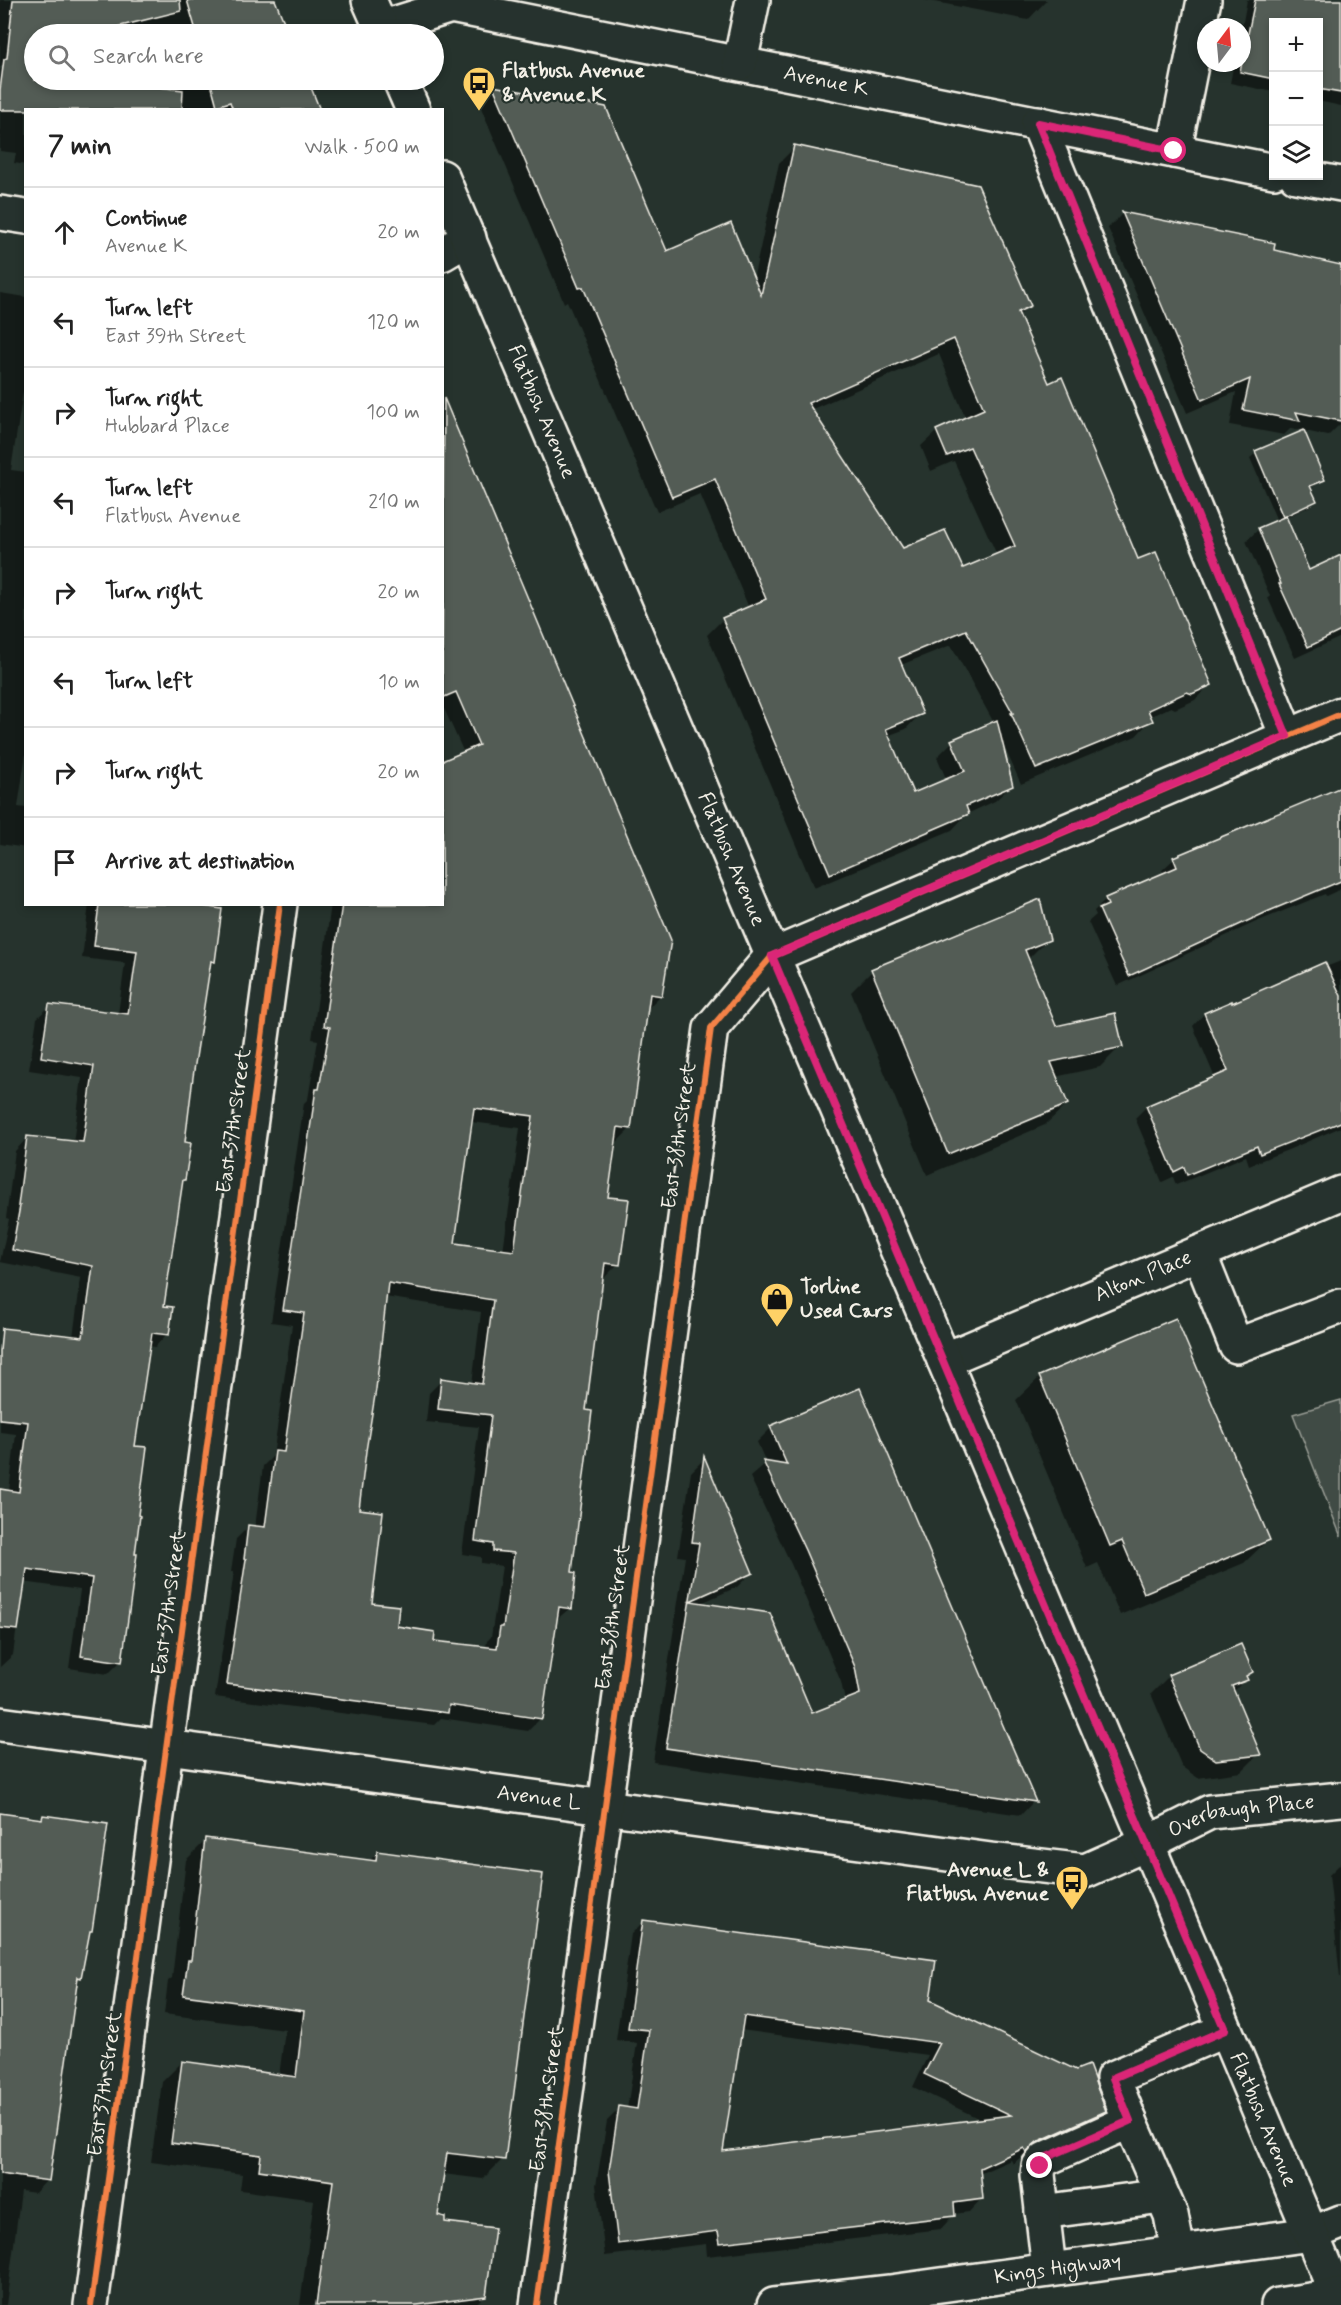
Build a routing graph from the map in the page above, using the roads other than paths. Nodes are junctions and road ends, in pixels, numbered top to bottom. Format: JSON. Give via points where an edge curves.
{"nodes":[{"id":1,"x":753,"y":0,"type":"edge"},
{"id":2,"x":1204,"y":0,"type":"edge"},
{"id":3,"x":546,"y":12,"type":"edge"},
{"id":4,"x":378,"y":21,"type":"edge"},
{"id":5,"x":740,"y":63,"type":"junction"},
{"id":6,"x":390,"y":90,"type":"edge"},
{"id":7,"x":404,"y":90,"type":"edge"},
{"id":8,"x":387,"y":108,"type":"edge"},
{"id":9,"x":412,"y":108,"type":"edge"},
{"id":10,"x":1038,"y":123,"type":"junction"},
{"id":11,"x":1174,"y":151,"type":"junction"},
{"id":12,"x":1269,"y":170,"type":"edge"},
{"id":13,"x":1318,"y":180,"type":"edge"},
{"id":14,"x":1341,"y":184,"type":"edge"},
{"id":15,"x":444,"y":187,"type":"edge"},
{"id":16,"x":0,"y":213,"type":"edge"},
{"id":17,"x":24,"y":217,"type":"edge"},
{"id":18,"x":456,"y":246,"type":"edge"},
{"id":19,"x":1341,"y":714,"type":"edge"},
{"id":20,"x":1287,"y":736,"type":"junction"},
{"id":21,"x":280,"y":906,"type":"edge"},
{"id":22,"x":772,"y":956,"type":"junction"},
{"id":23,"x":1341,"y":1193,"type":"edge"},
{"id":24,"x":1199,"y":1253,"type":"junction"},
{"id":25,"x":1341,"y":1306,"type":"edge"},
{"id":26,"x":944,"y":1360,"type":"junction"},
{"id":27,"x":0,"y":1724,"type":"edge"},
{"id":28,"x":167,"y":1746,"type":"junction"},
{"id":29,"x":1341,"y":1799,"type":"edge"},
{"id":30,"x":604,"y":1806,"type":"junction"},
{"id":31,"x":1146,"y":1844,"type":"junction"},
{"id":32,"x":1225,"y":2030,"type":"junction"},
{"id":33,"x":1130,"y":2121,"type":"junction"},
{"id":34,"x":1162,"y":2196,"type":"junction"},
{"id":35,"x":1042,"y":2212,"type":"junction"},
{"id":36,"x":1341,"y":2222,"type":"edge"},
{"id":37,"x":1311,"y":2234,"type":"junction"},
{"id":38,"x":1178,"y":2252,"type":"junction"},
{"id":39,"x":1049,"y":2270,"type":"junction"},
{"id":40,"x":890,"y":2299,"type":"edge"},
{"id":41,"x":1340,"y":2299,"type":"edge"},
{"id":42,"x":91,"y":2305,"type":"edge"},
{"id":43,"x":537,"y":2305,"type":"edge"},
{"id":44,"x":774,"y":2305,"type":"edge"},
{"id":45,"x":1278,"y":2305,"type":"edge"}],
"edges":[{"from":1,"to":5,"type":"street"},
{"from":2,"to":11,"type":"street"},
{"from":3,"to":4,"type":"street","name":"Avenue K","via":[[451,6]]},
{"from":3,"to":5,"type":"street","name":"Avenue K"},
{"from":5,"to":10,"type":"street","name":"Avenue K"},
{"from":6,"to":8,"type":"street"},
{"from":7,"to":9,"type":"street"},
{"from":10,"to":11,"type":"street","name":"Avenue K"},
{"from":10,"to":20,"type":"street"},
{"from":11,"to":12,"type":"street","name":"Avenue K"},
{"from":13,"to":14,"type":"street"},
{"from":15,"to":18,"type":"street","name":"Flatbush Avenue"},
{"from":16,"to":17,"type":"street"},
{"from":18,"to":22,"type":"street","name":"Flatbush Avenue"},
{"from":19,"to":20,"type":"street"},
{"from":20,"to":22,"type":"street"},
{"from":21,"to":28,"type":"street","name":"East 37th Street"},
{"from":22,"to":26,"type":"street","name":"Flatbush Avenue"},
{"from":22,"to":30,"type":"street","name":"East 38th Street","via":[[711,1028]]},
{"from":23,"to":24,"type":"street","name":"Alton Place"},
{"from":24,"to":25,"type":"street","via":[[1236,1346]]},
{"from":24,"to":26,"type":"street","name":"Alton Place"},
{"from":26,"to":31,"type":"street","name":"Flatbush Avenue"},
{"from":27,"to":28,"type":"street","name":"Avenue L"},
{"from":28,"to":30,"type":"street","name":"Avenue L"},
{"from":28,"to":42,"type":"street","name":"East 37th Street"},
{"from":29,"to":31,"type":"street","name":"Overbaugh Place","via":[[1210,1812]]},
{"from":30,"to":31,"type":"street","name":"Avenue L","via":[[1085,1870]]},
{"from":30,"to":43,"type":"street","name":"East 38th Street"},
{"from":31,"to":32,"type":"street","name":"Flatbush Avenue"},
{"from":32,"to":33,"type":"street","via":[[1113,2078]]},
{"from":32,"to":37,"type":"street","name":"Flatbush Avenue"},
{"from":33,"to":34,"type":"street"},
{"from":33,"to":35,"type":"street","via":[[1045,2158],[1038,2175]]},
{"from":34,"to":35,"type":"street"},
{"from":34,"to":38,"type":"street","via":[[1171,2215]]},
{"from":35,"to":39,"type":"street"},
{"from":36,"to":37,"type":"street","name":"Kings Highway"},
{"from":37,"to":38,"type":"street","name":"Kings Highway"},
{"from":37,"to":41,"type":"street","name":"Flatbush Avenue"},
{"from":38,"to":39,"type":"street","name":"Kings Highway"},
{"from":39,"to":40,"type":"street","name":"Kings Highway"},
{"from":40,"to":44,"type":"street","name":"Kings Highway"},
{"from":41,"to":45,"type":"street"}]}
